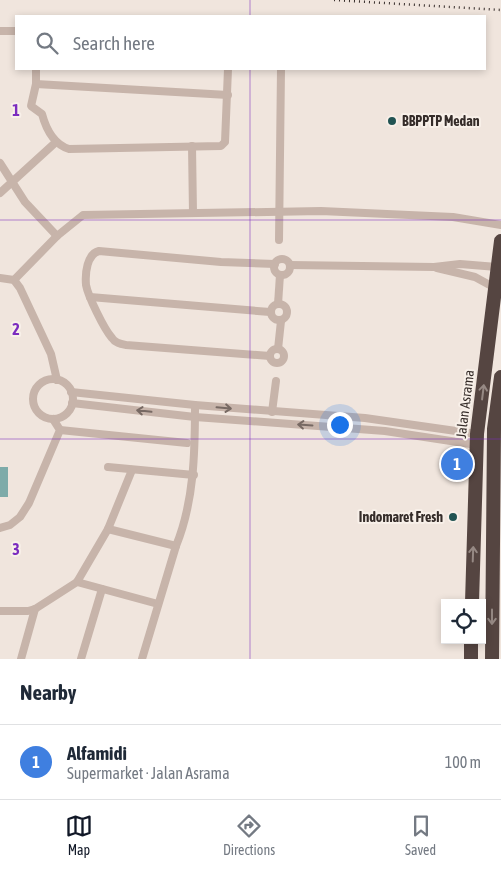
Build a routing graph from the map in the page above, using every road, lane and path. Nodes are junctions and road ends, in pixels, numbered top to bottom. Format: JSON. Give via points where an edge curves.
{"nodes":[{"id":1,"x":0,"y":31,"type":"edge"},
{"id":2,"x":15,"y":31,"type":"edge"},
{"id":3,"x":36,"y":70,"type":"edge"},
{"id":4,"x":228,"y":70,"type":"edge"},
{"id":5,"x":281,"y":70,"type":"edge"},
{"id":6,"x":36,"y":84,"type":"junction"},
{"id":7,"x":228,"y":95,"type":"junction"},
{"id":8,"x":56,"y":142,"type":"junction"},
{"id":9,"x":192,"y":146,"type":"junction"},
{"id":10,"x":0,"y":163,"type":"edge"},
{"id":11,"x":12,"y":182,"type":"junction"},
{"id":12,"x":0,"y":193,"type":"edge"},
{"id":13,"x":279,"y":211,"type":"junction"},
{"id":14,"x":193,"y":213,"type":"junction"},
{"id":15,"x":501,"y":225,"type":"edge"},
{"id":16,"x":57,"y":236,"type":"junction"},
{"id":17,"x":279,"y":240,"type":"dead end"},
{"id":18,"x":501,"y":241,"type":"edge"},
{"id":19,"x":275,"y":264,"type":"junction"},
{"id":20,"x":290,"y":265,"type":"junction"},
{"id":21,"x":476,"y":266,"type":"junction"},
{"id":22,"x":497,"y":267,"type":"junction"},
{"id":23,"x":434,"y":268,"type":"junction"},
{"id":24,"x":280,"y":275,"type":"junction"},
{"id":25,"x":475,"y":277,"type":"junction"},
{"id":26,"x":0,"y":278,"type":"edge"},
{"id":27,"x":14,"y":280,"type":"junction"},
{"id":28,"x":498,"y":289,"type":"edge"},
{"id":29,"x":90,"y":297,"type":"junction"},
{"id":30,"x":278,"y":304,"type":"junction"},
{"id":31,"x":270,"y":312,"type":"junction"},
{"id":32,"x":281,"y":321,"type":"junction"},
{"id":33,"x":278,"y":349,"type":"junction"},
{"id":34,"x":270,"y":356,"type":"junction"},
{"id":35,"x":501,"y":377,"type":"edge"},
{"id":36,"x":57,"y":380,"type":"junction"},
{"id":37,"x":276,"y":381,"type":"dead end"},
{"id":38,"x":71,"y":392,"type":"junction"},
{"id":39,"x":72,"y":403,"type":"junction"},
{"id":40,"x":195,"y":405,"type":"junction"},
{"id":41,"x":272,"y":412,"type":"junction"},
{"id":42,"x":195,"y":417,"type":"junction"},
{"id":43,"x":53,"y":419,"type":"junction"},
{"id":44,"x":387,"y":421,"type":"junction"},
{"id":45,"x":498,"y":429,"type":"edge"},
{"id":46,"x":60,"y":430,"type":"junction"},
{"id":47,"x":385,"y":431,"type":"junction"},
{"id":48,"x":477,"y":439,"type":"junction"},
{"id":49,"x":187,"y":443,"type":"dead end"},
{"id":50,"x":108,"y":467,"type":"dead end"},
{"id":51,"x":132,"y":470,"type":"junction"},
{"id":52,"x":194,"y":475,"type":"junction"},
{"id":53,"x":0,"y":528,"type":"edge"},
{"id":54,"x":108,"y":529,"type":"junction"},
{"id":55,"x":176,"y":546,"type":"junction"},
{"id":56,"x":497,"y":571,"type":"edge"},
{"id":57,"x":77,"y":582,"type":"junction"},
{"id":58,"x":102,"y":589,"type":"junction"},
{"id":59,"x":472,"y":599,"type":"edge"},
{"id":60,"x":158,"y":604,"type":"junction"},
{"id":61,"x":36,"y":609,"type":"junction"},
{"id":62,"x":0,"y":611,"type":"edge"},
{"id":63,"x":471,"y":644,"type":"edge"},
{"id":64,"x":21,"y":659,"type":"edge"},
{"id":65,"x":81,"y":659,"type":"edge"},
{"id":66,"x":142,"y":659,"type":"edge"},
{"id":67,"x":471,"y":659,"type":"edge"},
{"id":68,"x":492,"y":659,"type":"edge"}],
"edges":[{"from":1,"to":2,"type":"street"},
{"from":3,"to":6,"type":"street"},
{"from":4,"to":7,"type":"street"},
{"from":5,"to":13,"type":"street"},
{"from":6,"to":7,"type":"street"},
{"from":6,"to":8,"type":"street","via":[[31,106],[42,114],[44,124]]},
{"from":7,"to":9,"type":"street","via":[[224,144],[218,147]]},
{"from":8,"to":9,"type":"street","via":[[69,149]]},
{"from":8,"to":11,"type":"street"},
{"from":9,"to":14,"type":"street"},
{"from":10,"to":11,"type":"street"},
{"from":11,"to":12,"type":"street"},
{"from":11,"to":16,"type":"street","via":[[25,202]]},
{"from":13,"to":14,"type":"street"},
{"from":13,"to":15,"type":"street","via":[[452,217]]},
{"from":13,"to":17,"type":"street"},
{"from":14,"to":16,"type":"street","via":[[83,215]]},
{"from":16,"to":27,"type":"street"},
{"from":18,"to":22,"type":"highway","name":"Jalan Asrama"},
{"from":19,"to":20,"type":"street","via":[[285,260]]},
{"from":19,"to":24,"type":"street","via":[[275,271]]},
{"from":19,"to":29,"type":"street","via":[[99,251],[89,258],[86,285]]},
{"from":20,"to":23,"type":"street"},
{"from":20,"to":24,"type":"street","via":[[288,273]]},
{"from":21,"to":22,"type":"street"},
{"from":21,"to":23,"type":"street","via":[[460,264]]},
{"from":21,"to":25,"type":"street"},
{"from":22,"to":28,"type":"highway","name":"Jalan Asrama"},
{"from":23,"to":25,"type":"street"},
{"from":24,"to":30,"type":"street"},
{"from":25,"to":28,"type":"street"},
{"from":26,"to":27,"type":"street"},
{"from":27,"to":36,"type":"street","via":[[51,354]]},
{"from":48,"to":28,"type":"highway","name":"Jalan Asrama","one_way":true},
{"from":29,"to":31,"type":"street"},
{"from":29,"to":34,"type":"street","via":[[112,340],[121,344]]},
{"from":30,"to":31,"type":"street"},
{"from":30,"to":32,"type":"street","via":[[287,311],[287,316]]},
{"from":31,"to":32,"type":"street","via":[[272,317]]},
{"from":32,"to":33,"type":"street"},
{"from":33,"to":34,"type":"street","via":[[272,350]]},
{"from":33,"to":34,"type":"street","via":[[284,354],[282,361],[274,363]]},
{"from":35,"to":45,"type":"highway"},
{"from":36,"to":38,"type":"street","via":[[68,386]]},
{"from":36,"to":43,"type":"street","via":[[50,379],[38,385],[33,397],[40,415]]},
{"from":37,"to":41,"type":"street"},
{"from":38,"to":39,"type":"street"},
{"from":38,"to":40,"type":"street"},
{"from":42,"to":39,"type":"street","one_way":true},
{"from":39,"to":43,"type":"street","via":[[65,414]]},
{"from":40,"to":41,"type":"street","one_way":true},
{"from":40,"to":42,"type":"street"},
{"from":41,"to":44,"type":"street"},
{"from":47,"to":42,"type":"street","one_way":true},
{"from":42,"to":52,"type":"street"},
{"from":43,"to":46,"type":"street"},
{"from":44,"to":47,"type":"street"},
{"from":44,"to":48,"type":"street","via":[[431,427]]},
{"from":45,"to":56,"type":"highway"},
{"from":46,"to":49,"type":"street"},
{"from":46,"to":53,"type":"street","via":[[29,504],[20,517]]},
{"from":47,"to":48,"type":"street","via":[[430,438]]},
{"from":59,"to":48,"type":"highway","name":"Jalan Asrama","one_way":true},
{"from":50,"to":51,"type":"street"},
{"from":51,"to":52,"type":"street"},
{"from":51,"to":54,"type":"street"},
{"from":52,"to":55,"type":"street","via":[[182,533]]},
{"from":54,"to":55,"type":"street"},
{"from":54,"to":57,"type":"street"},
{"from":55,"to":60,"type":"street"},
{"from":56,"to":68,"type":"highway","one_way":true},
{"from":57,"to":58,"type":"street"},
{"from":57,"to":61,"type":"street"},
{"from":58,"to":60,"type":"street"},
{"from":58,"to":65,"type":"street"},
{"from":60,"to":66,"type":"street"},
{"from":61,"to":62,"type":"street"},
{"from":61,"to":64,"type":"street"},
{"from":63,"to":67,"type":"highway"}]}
